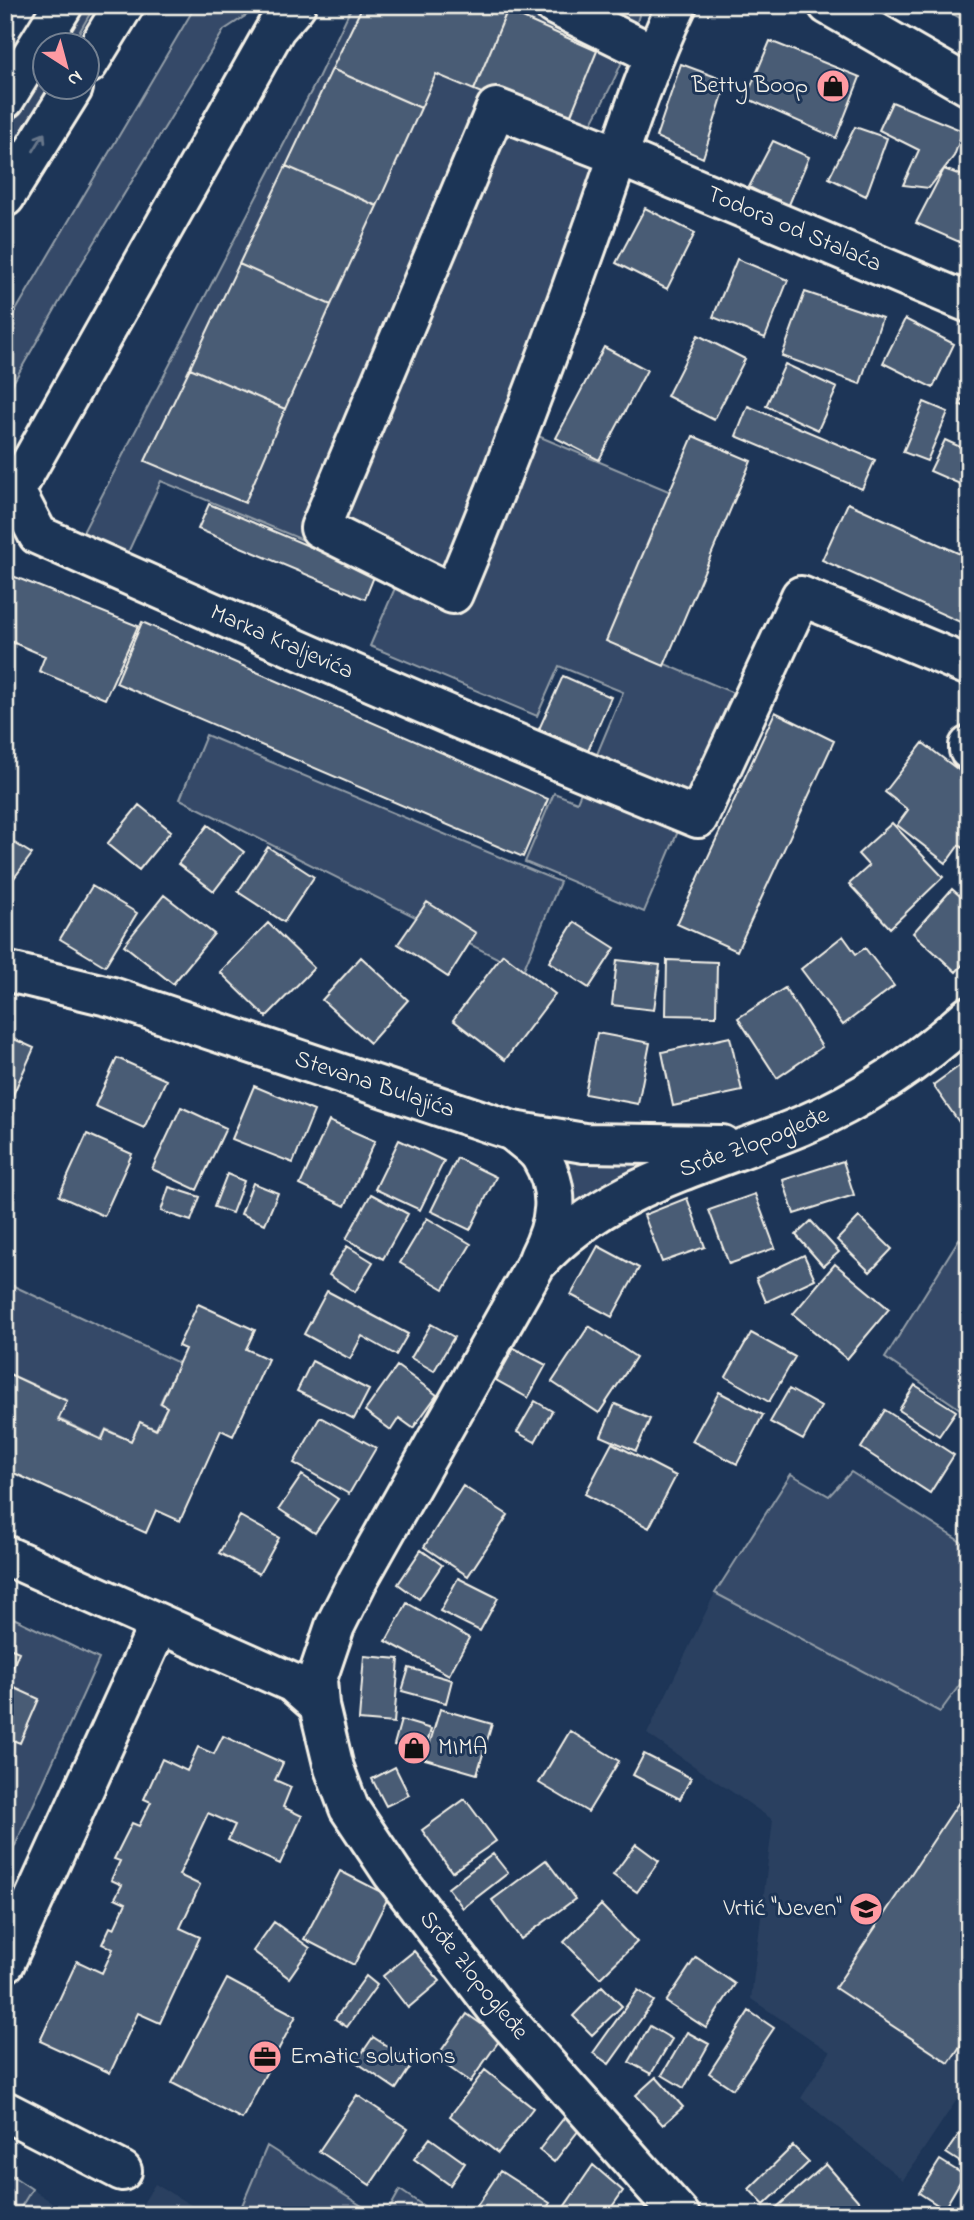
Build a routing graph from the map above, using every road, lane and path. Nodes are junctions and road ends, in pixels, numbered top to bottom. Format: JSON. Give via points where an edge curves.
{"nodes":[{"id":1,"x":63,"y":5,"type":"edge"},
{"id":2,"x":124,"y":5,"type":"edge"},
{"id":3,"x":296,"y":5,"type":"edge"},
{"id":4,"x":554,"y":5,"type":"edge"},
{"id":5,"x":677,"y":5,"type":"edge"},
{"id":6,"x":828,"y":5,"type":"edge"},
{"id":7,"x":102,"y":41,"type":"edge"},
{"id":8,"x":653,"y":54,"type":"junction"},
{"id":9,"x":969,"y":86,"type":"edge"},
{"id":10,"x":5,"y":99,"type":"edge"},
{"id":11,"x":64,"y":102,"type":"edge"},
{"id":12,"x":619,"y":156,"type":"junction"},
{"id":13,"x":5,"y":197,"type":"edge"},
{"id":14,"x":969,"y":303,"type":"edge"},
{"id":15,"x":969,"y":666,"type":"edge"},
{"id":16,"x":5,"y":971,"type":"edge"},
{"id":17,"x":969,"y":1016,"type":"edge"},
{"id":18,"x":513,"y":1131,"type":"junction"},
{"id":19,"x":754,"y":1143,"type":"junction"},
{"id":20,"x":536,"y":1264,"type":"junction"},
{"id":21,"x":5,"y":1555,"type":"edge"},
{"id":22,"x":158,"y":1626,"type":"junction"},
{"id":23,"x":319,"y":1706,"type":"junction"},
{"id":24,"x":5,"y":1963,"type":"edge"},
{"id":25,"x":5,"y":2111,"type":"edge"},
{"id":26,"x":122,"y":2171,"type":"dead end"},
{"id":27,"x":680,"y":2215,"type":"edge"}],
"edges":[{"from":1,"to":10,"type":"street"},
{"from":2,"to":7,"type":"street"},
{"from":3,"to":15,"type":"street","name":"Marka Kraljevića","via":[[276,28],[15,491],[38,535],[367,682],[698,818],[801,596]]},
{"from":4,"to":8,"type":"street"},
{"from":5,"to":8,"type":"street"},
{"from":6,"to":9,"type":"street"},
{"from":8,"to":12,"type":"street"},
{"from":13,"to":11,"type":"street","one_way":true},
{"from":12,"to":12,"type":"street","via":[[496,108],[320,528],[453,594],[507,466]]},
{"from":12,"to":14,"type":"street","name":"Todora od Stalaća"},
{"from":16,"to":18,"type":"street","name":"Stevana Bulajića","via":[[112,998]]},
{"from":17,"to":19,"type":"street","name":"Srđe Zlopogleđe","via":[[873,1088],[804,1125]]},
{"from":18,"to":19,"type":"street","name":"Stevana Bulajića","via":[[584,1143],[693,1147]]},
{"from":18,"to":20,"type":"street","name":"Srđe Zlopogleđe","via":[[541,1156],[556,1206],[552,1232]]},
{"from":19,"to":20,"type":"street","name":"Srđe Zlopogleđe","via":[[697,1163],[614,1202],[567,1233]]},
{"from":20,"to":23,"type":"street","name":"Srđe Zlopogleđe","via":[[335,1626],[317,1679]]},
{"from":21,"to":22,"type":"street"},
{"from":22,"to":23,"type":"street","via":[[293,1683]]},
{"from":22,"to":24,"type":"street"},
{"from":23,"to":27,"type":"street","name":"Srđe Zlopogleđe","via":[[349,1808],[393,1874],[496,2008]]},
{"from":25,"to":26,"type":"street"}]}
